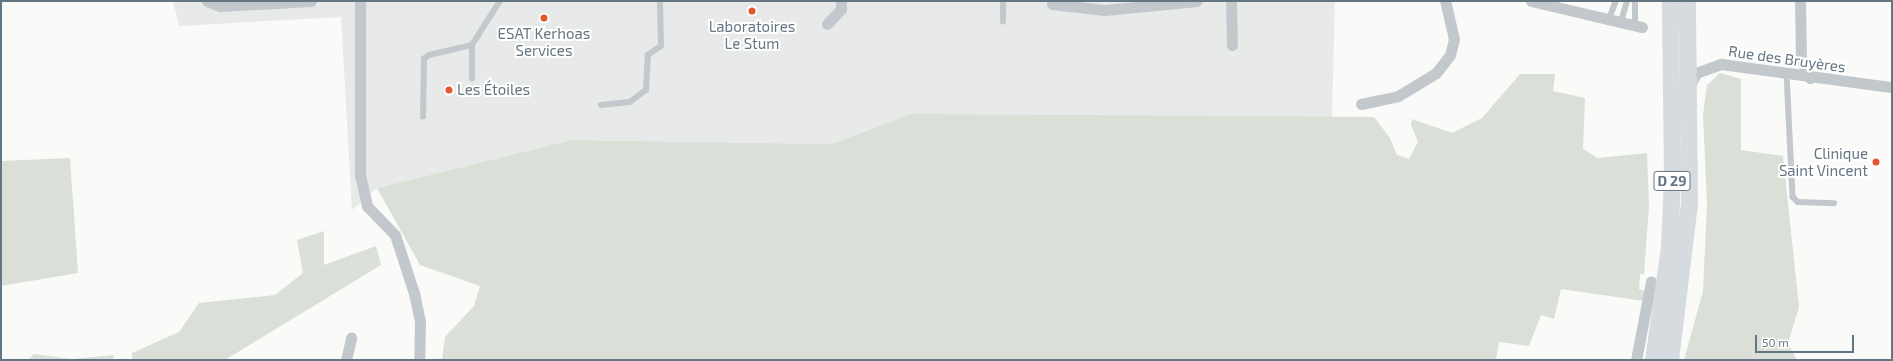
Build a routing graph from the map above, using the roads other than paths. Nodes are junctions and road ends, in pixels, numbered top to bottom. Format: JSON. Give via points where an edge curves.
{"nodes":[{"id":1,"x":207,"y":1,"type":"edge"},
{"id":2,"x":311,"y":1,"type":"edge"},
{"id":3,"x":360,"y":1,"type":"edge"},
{"id":4,"x":500,"y":1,"type":"edge"},
{"id":5,"x":660,"y":1,"type":"edge"},
{"id":6,"x":842,"y":1,"type":"edge"},
{"id":7,"x":1003,"y":1,"type":"edge"},
{"id":8,"x":1197,"y":1,"type":"edge"},
{"id":9,"x":1231,"y":1,"type":"edge"},
{"id":10,"x":1445,"y":1,"type":"edge"},
{"id":11,"x":1530,"y":1,"type":"edge"},
{"id":12,"x":1616,"y":1,"type":"edge"},
{"id":13,"x":1627,"y":1,"type":"edge"},
{"id":14,"x":1635,"y":1,"type":"edge"},
{"id":15,"x":1670,"y":1,"type":"edge"},
{"id":16,"x":1687,"y":1,"type":"edge"},
{"id":17,"x":1800,"y":1,"type":"edge"},
{"id":18,"x":1052,"y":4,"type":"dead end"},
{"id":19,"x":1609,"y":19,"type":"junction"},
{"id":20,"x":1002,"y":22,"type":"dead end"},
{"id":21,"x":1620,"y":22,"type":"junction"},
{"id":22,"x":827,"y":24,"type":"dead end"},
{"id":23,"x":1638,"y":26,"type":"joint"},
{"id":24,"x":472,"y":45,"type":"junction"},
{"id":25,"x":1232,"y":45,"type":"dead end"},
{"id":26,"x":1787,"y":74,"type":"junction"},
{"id":27,"x":1810,"y":78,"type":"junction"},
{"id":28,"x":472,"y":79,"type":"dead end"},
{"id":29,"x":1689,"y":87,"type":"junction"},
{"id":30,"x":1892,"y":87,"type":"edge"},
{"id":31,"x":1361,"y":104,"type":"dead end"},
{"id":32,"x":601,"y":105,"type":"dead end"},
{"id":33,"x":423,"y":117,"type":"dead end"},
{"id":34,"x":1834,"y":203,"type":"dead end"},
{"id":35,"x":1651,"y":281,"type":"dead end"},
{"id":36,"x":351,"y":338,"type":"dead end"},
{"id":37,"x":346,"y":360,"type":"edge"},
{"id":38,"x":419,"y":360,"type":"edge"},
{"id":39,"x":1636,"y":360,"type":"edge"},
{"id":40,"x":1652,"y":360,"type":"edge"},
{"id":41,"x":1670,"y":360,"type":"edge"}],
"edges":[{"from":1,"to":2,"type":"street","via":[[220,6]]},
{"from":3,"to":38,"type":"street","via":[[360,175],[367,206],[395,235],[420,321]]},
{"from":4,"to":24,"type":"lane"},
{"from":5,"to":32,"type":"lane","via":[[661,46],[648,55],[646,90],[630,102]]},
{"from":6,"to":22,"type":"street","via":[[841,9]]},
{"from":7,"to":20,"type":"lane"},
{"from":8,"to":18,"type":"street","via":[[1106,10]]},
{"from":9,"to":25,"type":"street"},
{"from":10,"to":31,"type":"street","via":[[1454,39],[1450,55],[1436,73],[1398,96]]},
{"from":11,"to":19,"type":"street"},
{"from":12,"to":19,"type":"lane"},
{"from":13,"to":21,"type":"lane"},
{"from":14,"to":23,"type":"lane"},
{"from":15,"to":40,"type":"main road","number":"D 29","via":[[1672,175],[1669,248]]},
{"from":16,"to":29,"type":"main road","number":"D 29"},
{"from":17,"to":27,"type":"street","via":[[1801,59]]},
{"from":19,"to":21,"type":"street"},
{"from":21,"to":23,"type":"street"},
{"from":24,"to":28,"type":"lane"},
{"from":24,"to":33,"type":"lane","via":[[429,55],[424,59]]},
{"from":26,"to":27,"type":"street","name":"Rue des Bruyères"},
{"from":26,"to":29,"type":"street","name":"Rue des Bruyères","via":[[1721,64],[1696,73]]},
{"from":26,"to":34,"type":"lane","via":[[1793,197],[1798,202]]},
{"from":27,"to":30,"type":"street","name":"Rue des Bruyères"},
{"from":29,"to":41,"type":"main road","number":"D 29","via":[[1689,202]]},
{"from":35,"to":39,"type":"street"},
{"from":36,"to":37,"type":"street"}]}
